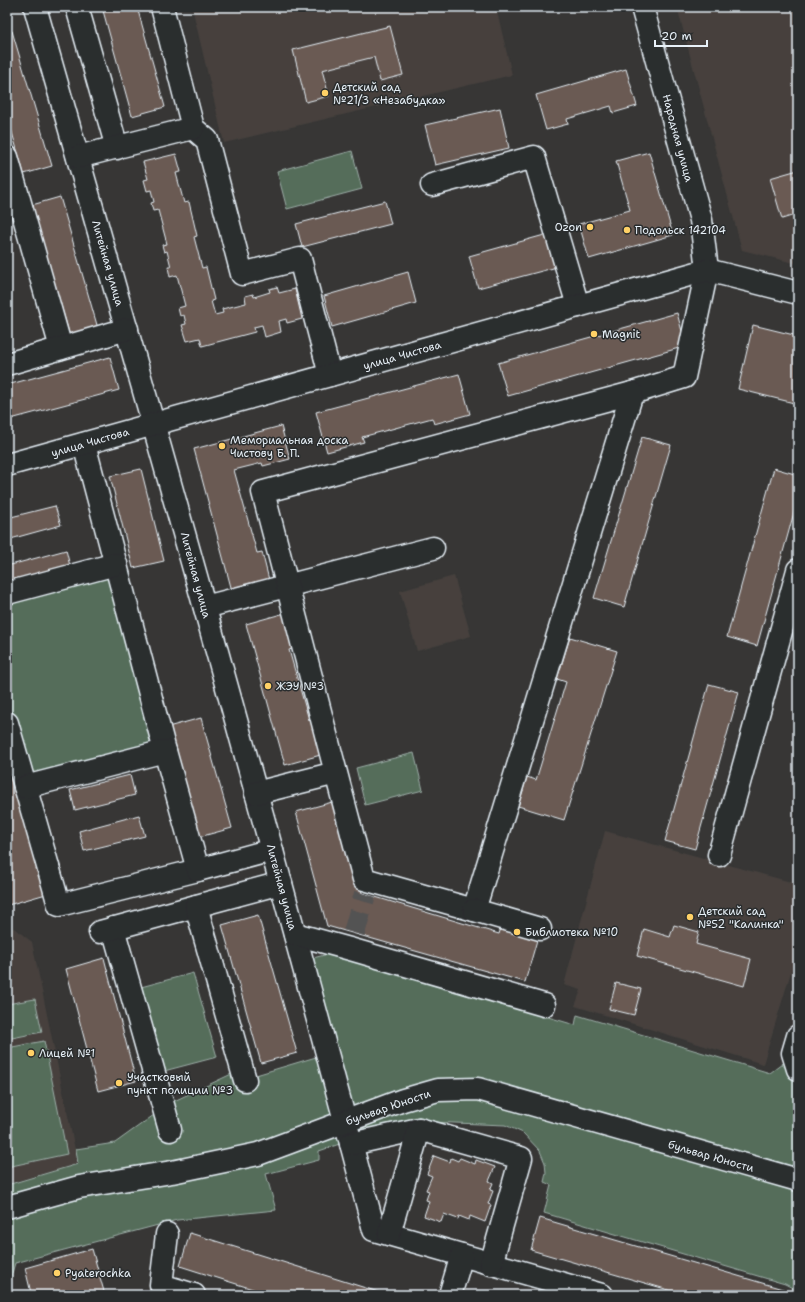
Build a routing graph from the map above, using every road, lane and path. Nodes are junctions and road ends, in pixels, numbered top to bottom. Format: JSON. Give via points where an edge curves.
{"nodes":[{"id":1,"x":35,"y":7,"type":"edge"},
{"id":2,"x":77,"y":7,"type":"edge"},
{"id":3,"x":162,"y":7,"type":"edge"},
{"id":4,"x":642,"y":7,"type":"edge"},
{"id":5,"x":193,"y":128,"type":"junction"},
{"id":6,"x":117,"y":148,"type":"junction"},
{"id":7,"x":7,"y":157,"type":"edge"},
{"id":8,"x":78,"y":157,"type":"junction"},
{"id":9,"x":432,"y":185,"type":"dead end"},
{"id":10,"x":707,"y":270,"type":"junction"},
{"id":11,"x":798,"y":293,"type":"edge"},
{"id":12,"x":578,"y":306,"type":"junction"},
{"id":13,"x":127,"y":329,"type":"junction"},
{"id":14,"x":61,"y":348,"type":"junction"},
{"id":15,"x":7,"y":364,"type":"edge"},
{"id":16,"x":330,"y":375,"type":"junction"},
{"id":17,"x":632,"y":393,"type":"junction"},
{"id":18,"x":154,"y":424,"type":"junction"},
{"id":19,"x":84,"y":444,"type":"junction"},
{"id":20,"x":7,"y":465,"type":"edge"},
{"id":21,"x":433,"y":548,"type":"dead end"},
{"id":22,"x":116,"y":564,"type":"junction"},
{"id":23,"x":798,"y":570,"type":"edge"},
{"id":24,"x":287,"y":585,"type":"junction"},
{"id":25,"x":7,"y":592,"type":"edge"},
{"id":26,"x":205,"y":607,"type":"junction"},
{"id":27,"x":7,"y":723,"type":"edge"},
{"id":28,"x":165,"y":751,"type":"junction"},
{"id":29,"x":336,"y":773,"type":"junction"},
{"id":30,"x":25,"y":787,"type":"junction"},
{"id":31,"x":256,"y":793,"type":"junction"},
{"id":32,"x":272,"y":850,"type":"junction"},
{"id":33,"x":719,"y":855,"type":"dead end"},
{"id":34,"x":198,"y":870,"type":"junction"},
{"id":35,"x":281,"y":884,"type":"junction"},
{"id":36,"x":196,"y":906,"type":"junction"},
{"id":37,"x":474,"y":910,"type":"junction"},
{"id":38,"x":540,"y":929,"type":"dead end"},
{"id":39,"x":295,"y":934,"type":"junction"},
{"id":40,"x":544,"y":1006,"type":"dead end"},
{"id":41,"x":798,"y":1036,"type":"edge"},
{"id":42,"x":798,"y":1069,"type":"edge"},
{"id":43,"x":245,"y":1080,"type":"dead end"},
{"id":44,"x":345,"y":1121,"type":"junction"},
{"id":45,"x":419,"y":1129,"type":"junction"},
{"id":46,"x":170,"y":1130,"type":"dead end"},
{"id":47,"x":351,"y":1144,"type":"junction"},
{"id":48,"x":798,"y":1180,"type":"edge"},
{"id":49,"x":7,"y":1207,"type":"edge"},
{"id":50,"x":167,"y":1234,"type":"dead end"},
{"id":51,"x":389,"y":1234,"type":"junction"},
{"id":52,"x":462,"y":1255,"type":"junction"},
{"id":53,"x":491,"y":1264,"type":"junction"},
{"id":54,"x":573,"y":1291,"type":"edge"},
{"id":55,"x":194,"y":1295,"type":"edge"},
{"id":56,"x":450,"y":1295,"type":"edge"},
{"id":57,"x":602,"y":1295,"type":"edge"}],
"edges":[{"from":1,"to":8,"type":"street","name":"Литейная улица"},
{"from":2,"to":6,"type":"street"},
{"from":3,"to":5,"type":"street"},
{"from":4,"to":10,"type":"street","name":"Народная улица","via":[[700,220]]},
{"from":5,"to":6,"type":"street"},
{"from":5,"to":16,"type":"street","via":[[207,140],[242,274],[300,259]]},
{"from":6,"to":8,"type":"street"},
{"from":7,"to":14,"type":"street"},
{"from":8,"to":13,"type":"street","name":"Литейная улица"},
{"from":9,"to":12,"type":"street","via":[[534,158]]},
{"from":10,"to":11,"type":"street","name":"улица Чистова"},
{"from":10,"to":12,"type":"street","name":"улица Чистова"},
{"from":10,"to":17,"type":"street","via":[[684,377]]},
{"from":12,"to":16,"type":"street","name":"улица Чистова"},
{"from":13,"to":14,"type":"street"},
{"from":13,"to":18,"type":"street","name":"Литейная улица"},
{"from":14,"to":15,"type":"street"},
{"from":16,"to":18,"type":"street","name":"улица Чистова"},
{"from":17,"to":24,"type":"street","via":[[263,492]]},
{"from":17,"to":37,"type":"street"},
{"from":18,"to":19,"type":"street","name":"улица Чистова"},
{"from":18,"to":26,"type":"street","name":"Литейная улица"},
{"from":19,"to":20,"type":"street","name":"улица Чистова"},
{"from":19,"to":22,"type":"street"},
{"from":21,"to":24,"type":"street"},
{"from":22,"to":25,"type":"street"},
{"from":22,"to":28,"type":"street"},
{"from":23,"to":33,"type":"street"},
{"from":24,"to":26,"type":"street"},
{"from":24,"to":29,"type":"street"},
{"from":26,"to":31,"type":"street","name":"Литейная улица"},
{"from":27,"to":30,"type":"street"},
{"from":28,"to":30,"type":"street"},
{"from":28,"to":34,"type":"street"},
{"from":29,"to":31,"type":"street"},
{"from":29,"to":37,"type":"street","via":[[367,887]]},
{"from":30,"to":34,"type":"street","via":[[59,905]]},
{"from":31,"to":32,"type":"street","name":"Литейная улица"},
{"from":32,"to":34,"type":"street"},
{"from":32,"to":35,"type":"street","name":"Литейная улица"},
{"from":35,"to":36,"type":"street"},
{"from":35,"to":39,"type":"street","name":"Литейная улица"},
{"from":36,"to":43,"type":"street"},
{"from":36,"to":46,"type":"street","via":[[106,930]]},
{"from":37,"to":38,"type":"street"},
{"from":39,"to":40,"type":"street","via":[[352,941]]},
{"from":39,"to":44,"type":"street","name":"Литейная улица"},
{"from":41,"to":42,"type":"street","via":[[793,1053]]},
{"from":44,"to":47,"type":"street","name":"Литейная улица"},
{"from":44,"to":48,"type":"street","name":"бульвар Юности","via":[[438,1090],[478,1089]]},
{"from":44,"to":49,"type":"street","name":"бульвар Юности","via":[[258,1154],[172,1172],[93,1184]]},
{"from":45,"to":47,"type":"street"},
{"from":45,"to":51,"type":"street"},
{"from":45,"to":53,"type":"street","via":[[521,1158]]},
{"from":47,"to":51,"type":"street","name":"Литейная улица","via":[[374,1230]]},
{"from":50,"to":55,"type":"street","via":[[161,1285]]},
{"from":51,"to":52,"type":"street"},
{"from":52,"to":53,"type":"street"},
{"from":52,"to":56,"type":"street"},
{"from":53,"to":54,"type":"street"},
{"from":54,"to":57,"type":"street"}]}
